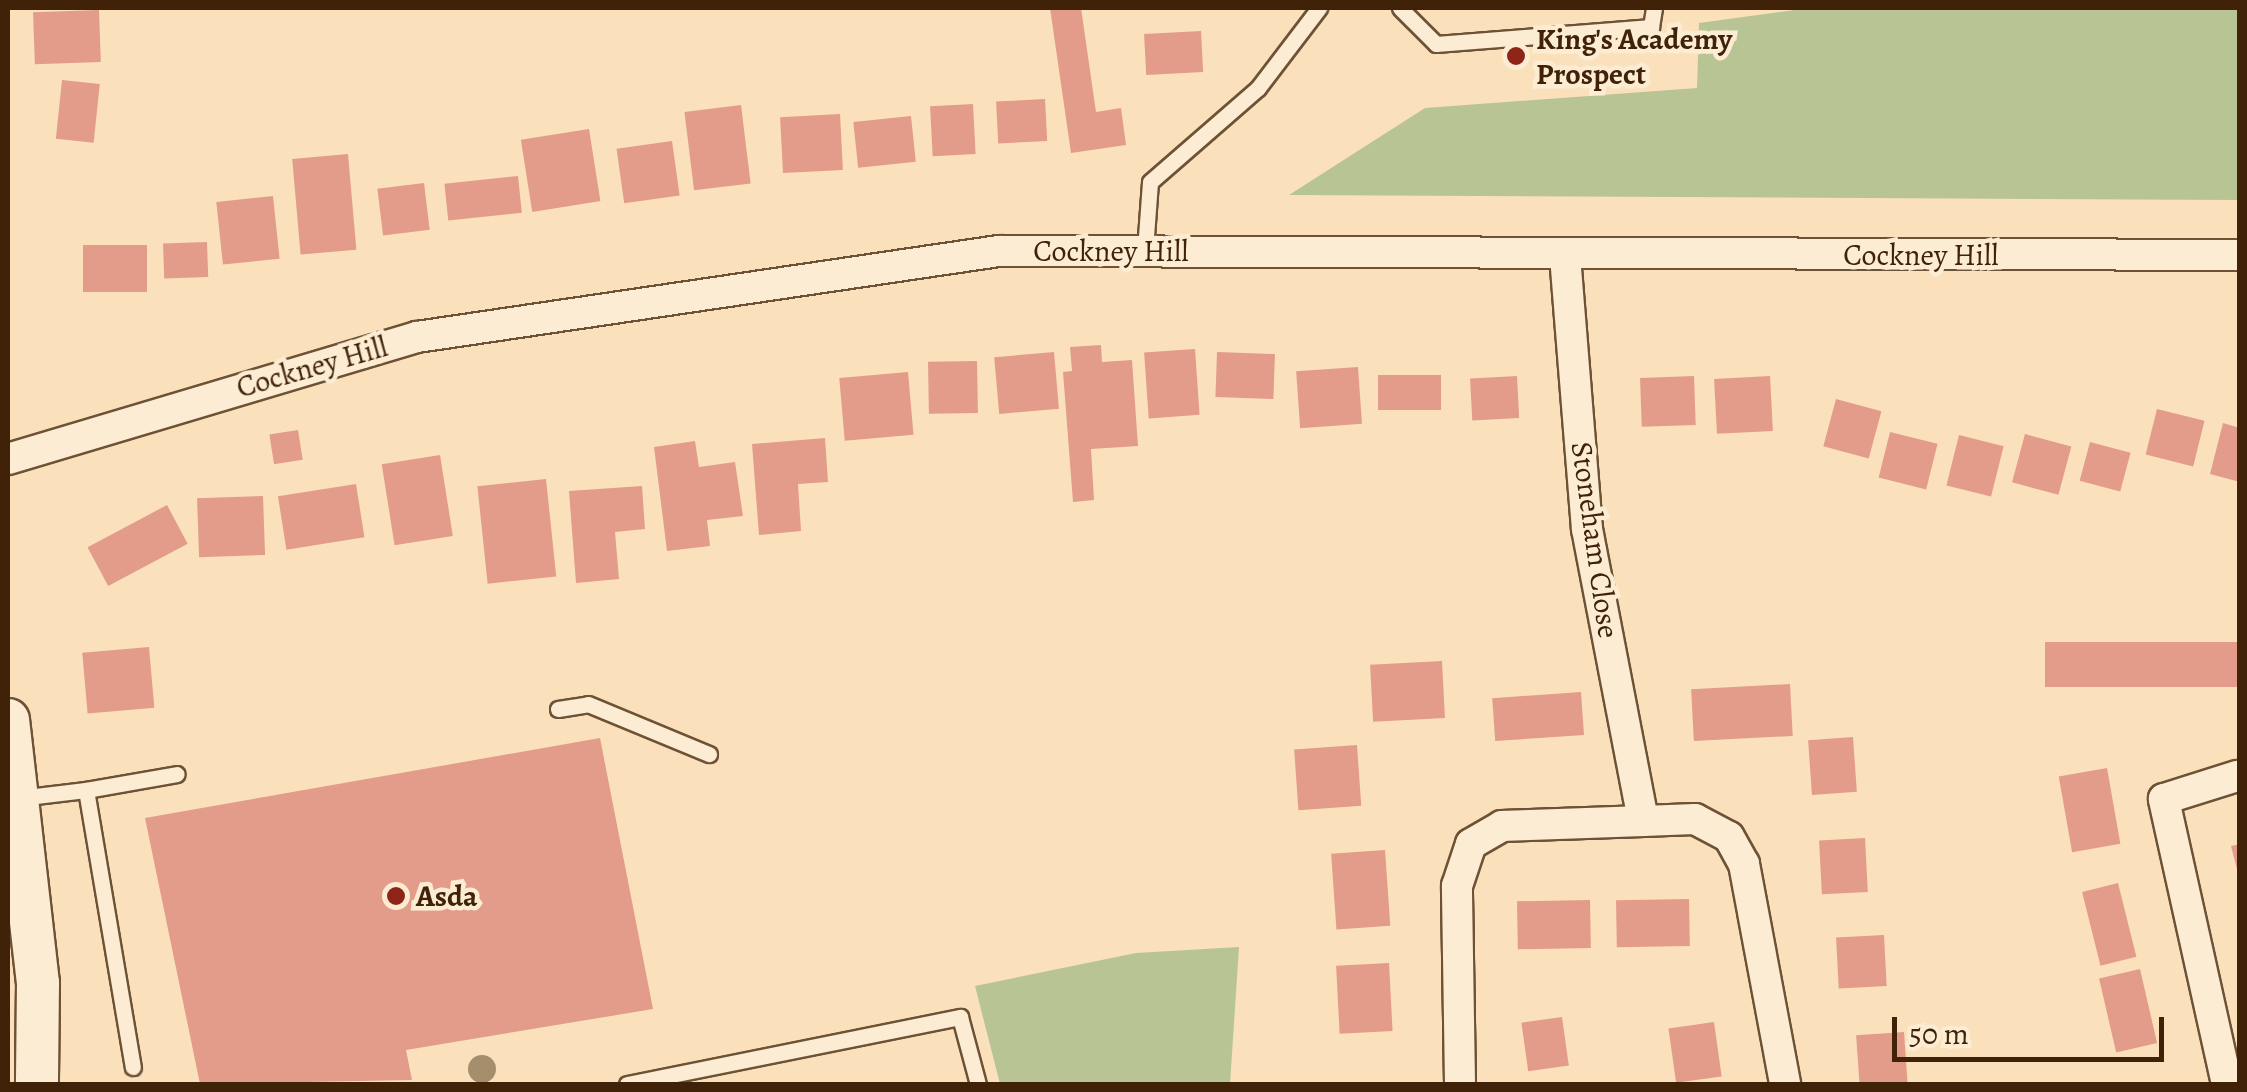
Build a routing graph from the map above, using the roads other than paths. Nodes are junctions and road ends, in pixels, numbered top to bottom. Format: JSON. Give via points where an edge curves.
{"nodes":[{"id":1,"x":1318,"y":8,"type":"edge"},
{"id":2,"x":1400,"y":8,"type":"edge"},
{"id":3,"x":1654,"y":8,"type":"edge"},
{"id":4,"x":1144,"y":250,"type":"junction"},
{"id":5,"x":2240,"y":255,"type":"edge"},
{"id":6,"x":1564,"y":256,"type":"junction"},
{"id":7,"x":8,"y":459,"type":"edge"},
{"id":8,"x":558,"y":709,"type":"dead end"},
{"id":9,"x":8,"y":720,"type":"edge"},
{"id":10,"x":709,"y":754,"type":"dead end"},
{"id":11,"x":177,"y":774,"type":"dead end"},
{"id":12,"x":2237,"y":776,"type":"dead end"},
{"id":13,"x":86,"y":790,"type":"junction"},
{"id":14,"x":15,"y":798,"type":"junction"},
{"id":15,"x":1642,"y":820,"type":"junction"},
{"id":16,"x":133,"y":1067,"type":"dead end"},
{"id":17,"x":37,"y":1084,"type":"edge"},
{"id":18,"x":627,"y":1084,"type":"edge"},
{"id":19,"x":978,"y":1084,"type":"edge"},
{"id":20,"x":1460,"y":1084,"type":"edge"},
{"id":21,"x":1785,"y":1084,"type":"edge"},
{"id":22,"x":2227,"y":1084,"type":"edge"}],
"edges":[{"from":1,"to":4,"type":"lane","via":[[1258,88],[1150,182]]},
{"from":2,"to":3,"type":"lane","via":[[1436,44],[1651,27]]},
{"from":4,"to":6,"type":"street","name":"Cockney Hill"},
{"from":4,"to":7,"type":"street","name":"Cockney Hill","via":[[1000,251],[417,337]]},
{"from":5,"to":6,"type":"street","name":"Cockney Hill"},
{"from":6,"to":15,"type":"street","name":"Stoneham Close","via":[[1587,529]]},
{"from":8,"to":10,"type":"lane","via":[[588,704]]},
{"from":9,"to":14,"type":"street"},
{"from":11,"to":13,"type":"lane"},
{"from":12,"to":22,"type":"street","via":[[2164,799]]},
{"from":13,"to":14,"type":"lane"},
{"from":13,"to":16,"type":"lane"},
{"from":14,"to":17,"type":"street","via":[[38,983]]},
{"from":15,"to":20,"type":"street","via":[[1502,826],[1471,844],[1456,886]]},
{"from":15,"to":21,"type":"street","via":[[1695,819],[1736,851]]},
{"from":18,"to":19,"type":"lane","via":[[960,1017]]}]}
